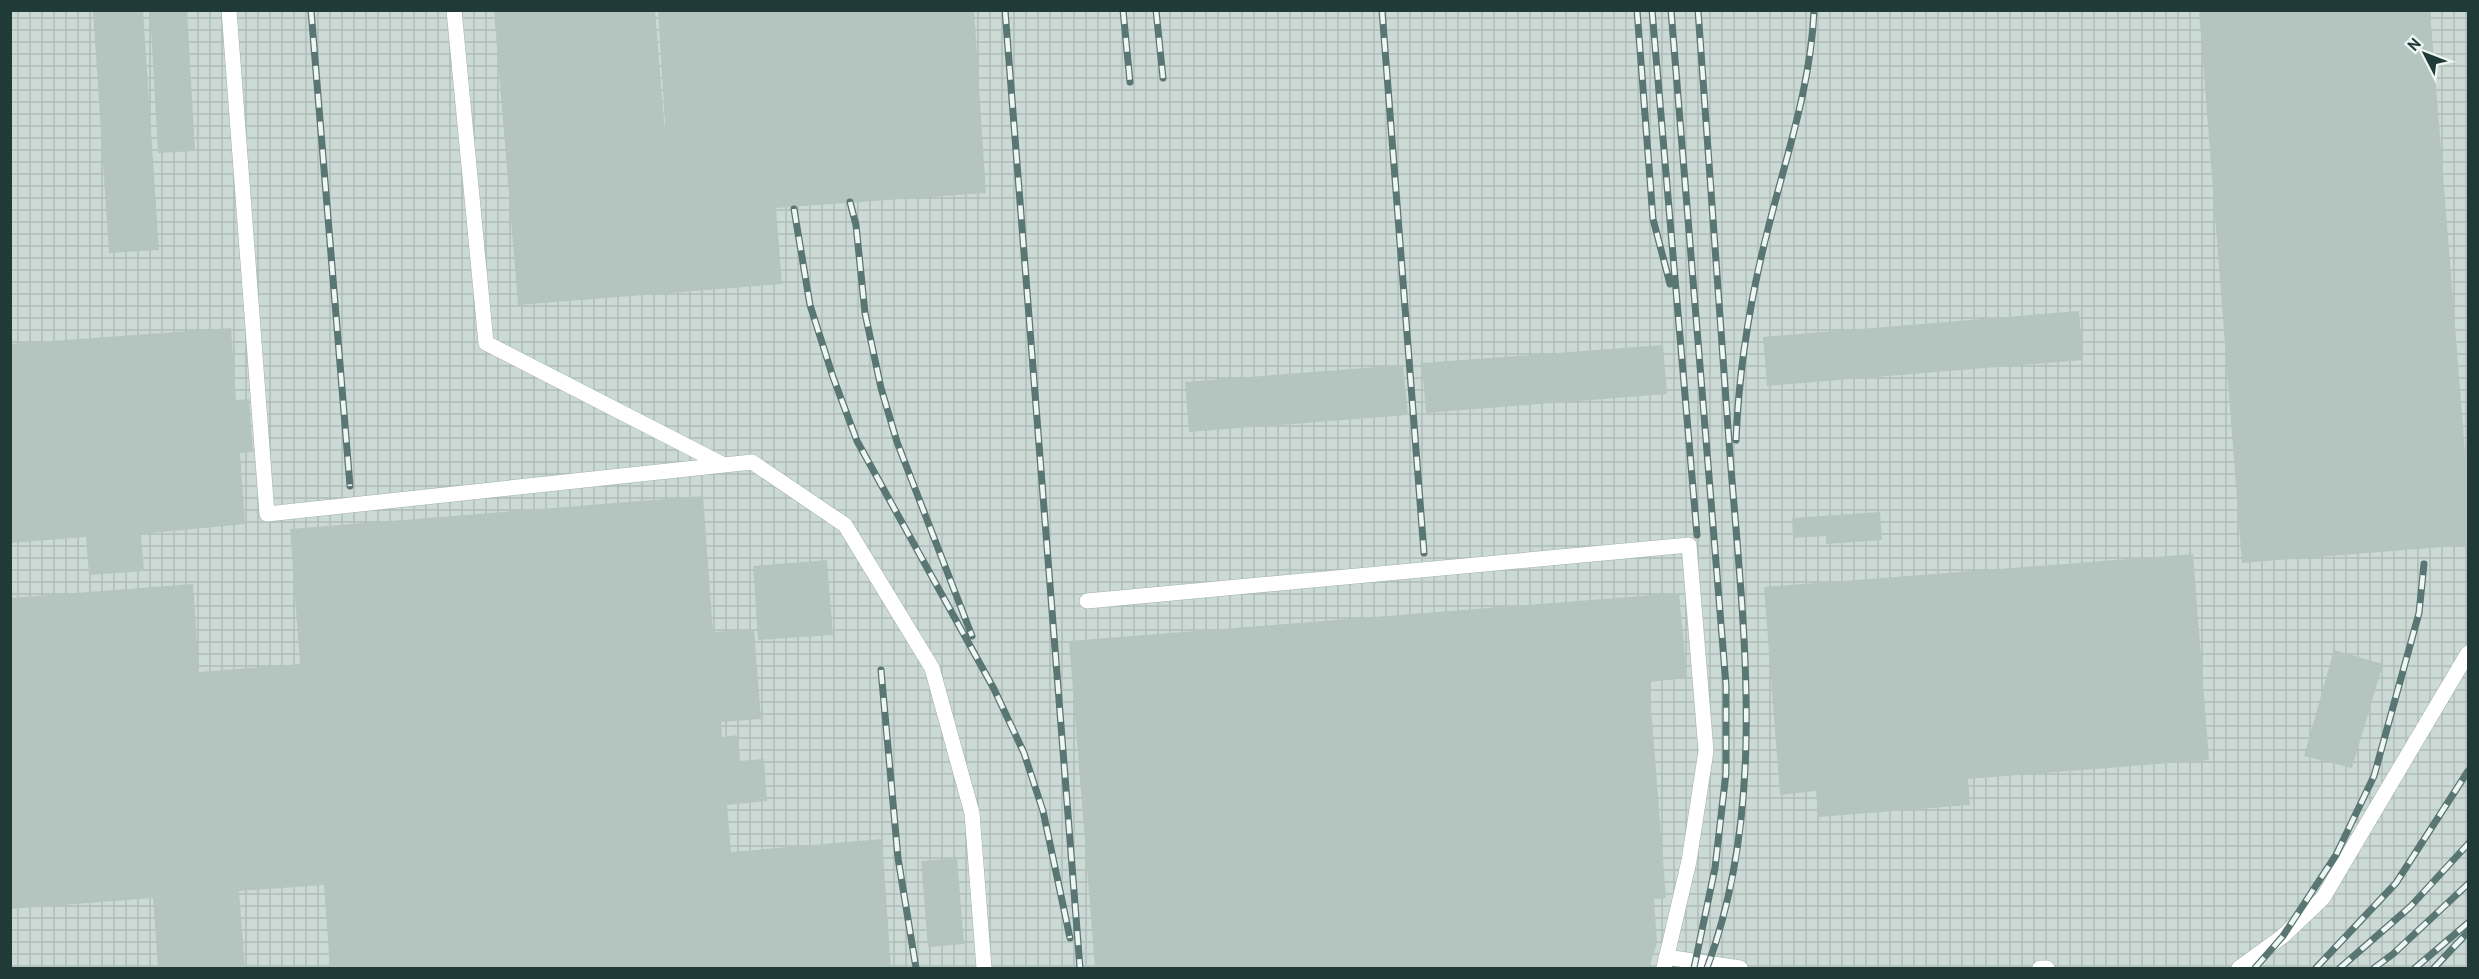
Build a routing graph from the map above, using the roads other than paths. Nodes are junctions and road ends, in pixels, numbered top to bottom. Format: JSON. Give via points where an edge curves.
{"nodes":[{"id":1,"x":229,"y":10,"type":"edge"},
{"id":2,"x":454,"y":10,"type":"edge"},
{"id":3,"x":724,"y":465,"type":"junction"},
{"id":4,"x":1087,"y":601,"type":"dead end"},
{"id":5,"x":2469,"y":653,"type":"edge"},
{"id":6,"x":1665,"y":963,"type":"edge"},
{"id":7,"x":984,"y":969,"type":"edge"},
{"id":8,"x":1740,"y":969,"type":"edge"},
{"id":9,"x":2040,"y":969,"type":"edge"},
{"id":10,"x":2047,"y":969,"type":"edge"},
{"id":11,"x":2239,"y":969,"type":"edge"}],
"edges":[{"from":1,"to":3,"type":"lane","via":[[267,514]]},
{"from":2,"to":3,"type":"lane","via":[[486,343]]},
{"from":3,"to":7,"type":"lane","via":[[752,462],[845,525],[932,668],[972,813]]},
{"from":4,"to":6,"type":"lane","via":[[1689,545],[1706,752],[1689,861]]},
{"from":5,"to":11,"type":"lane","via":[[2323,898],[2283,936]]},
{"from":6,"to":8,"type":"lane"},
{"from":9,"to":10,"type":"lane"}]}
